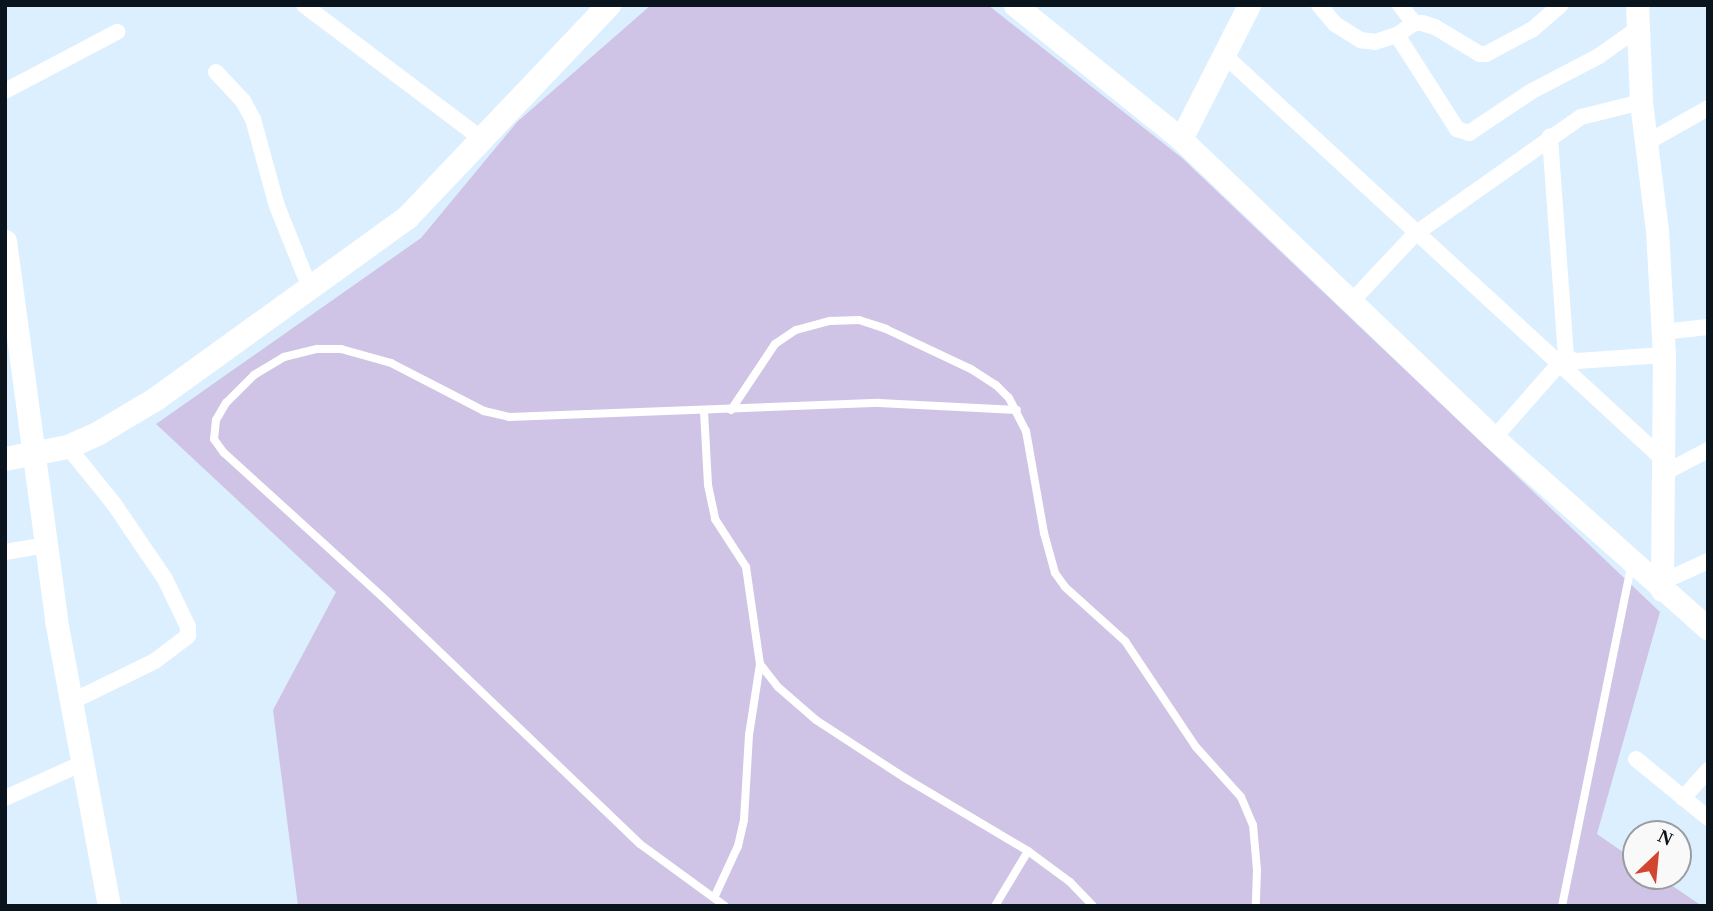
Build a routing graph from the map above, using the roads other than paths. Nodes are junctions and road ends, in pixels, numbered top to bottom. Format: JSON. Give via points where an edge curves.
{"nodes":[{"id":1,"x":304,"y":5,"type":"edge"},
{"id":2,"x":591,"y":5,"type":"edge"},
{"id":3,"x":609,"y":5,"type":"edge"},
{"id":4,"x":1015,"y":5,"type":"edge"},
{"id":5,"x":1249,"y":5,"type":"edge"},
{"id":6,"x":1319,"y":5,"type":"edge"},
{"id":7,"x":1400,"y":5,"type":"edge"},
{"id":8,"x":1561,"y":5,"type":"edge"},
{"id":9,"x":1637,"y":5,"type":"edge"},
{"id":10,"x":1414,"y":23,"type":"junction"},
{"id":11,"x":1637,"y":29,"type":"junction"},
{"id":12,"x":117,"y":32,"type":"dead end"},
{"id":13,"x":1397,"y":35,"type":"junction"},
{"id":14,"x":1224,"y":55,"type":"junction"},
{"id":15,"x":216,"y":72,"type":"dead end"},
{"id":16,"x":5,"y":91,"type":"edge"},
{"id":17,"x":1641,"y":102,"type":"junction"},
{"id":18,"x":1708,"y":108,"type":"edge"},
{"id":19,"x":474,"y":133,"type":"junction"},
{"id":20,"x":1550,"y":138,"type":"junction"},
{"id":21,"x":1181,"y":139,"type":"junction"},
{"id":22,"x":1646,"y":144,"type":"junction"},
{"id":23,"x":1415,"y":234,"type":"junction"},
{"id":24,"x":5,"y":241,"type":"edge"},
{"id":25,"x":305,"y":276,"type":"junction"},
{"id":26,"x":1352,"y":301,"type":"junction"},
{"id":27,"x":1708,"y":327,"type":"edge"},
{"id":28,"x":1662,"y":332,"type":"junction"},
{"id":29,"x":1664,"y":355,"type":"junction"},
{"id":30,"x":1562,"y":362,"type":"junction"},
{"id":31,"x":731,"y":410,"type":"junction"},
{"id":32,"x":1017,"y":410,"type":"junction"},
{"id":33,"x":704,"y":411,"type":"junction"},
{"id":34,"x":1494,"y":438,"type":"junction"},
{"id":35,"x":5,"y":444,"type":"edge"},
{"id":36,"x":34,"y":447,"type":"junction"},
{"id":37,"x":68,"y":447,"type":"junction"},
{"id":38,"x":1708,"y":450,"type":"edge"},
{"id":39,"x":5,"y":459,"type":"edge"},
{"id":40,"x":1664,"y":466,"type":"junction"},
{"id":41,"x":47,"y":545,"type":"junction"},
{"id":42,"x":5,"y":552,"type":"edge"},
{"id":43,"x":1708,"y":561,"type":"edge"},
{"id":44,"x":1632,"y":564,"type":"junction"},
{"id":45,"x":1662,"y":586,"type":"junction"},
{"id":46,"x":1708,"y":629,"type":"edge"},
{"id":47,"x":760,"y":664,"type":"junction"},
{"id":48,"x":72,"y":702,"type":"junction"},
{"id":49,"x":1636,"y":759,"type":"dead end"},
{"id":50,"x":83,"y":764,"type":"junction"},
{"id":51,"x":1708,"y":770,"type":"edge"},
{"id":52,"x":5,"y":798,"type":"edge"},
{"id":53,"x":1683,"y":798,"type":"junction"},
{"id":54,"x":1708,"y":818,"type":"edge"},
{"id":55,"x":1028,"y":850,"type":"junction"},
{"id":56,"x":714,"y":898,"type":"junction"},
{"id":57,"x":109,"y":906,"type":"edge"},
{"id":58,"x":725,"y":906,"type":"edge"},
{"id":59,"x":995,"y":906,"type":"edge"},
{"id":60,"x":1093,"y":906,"type":"edge"},
{"id":61,"x":1256,"y":906,"type":"edge"},
{"id":62,"x":1563,"y":906,"type":"edge"}],
"edges":[{"from":1,"to":19,"type":"street"},
{"from":2,"to":19,"type":"main road"},
{"from":3,"to":37,"type":"main road","via":[[408,217],[156,399]]},
{"from":4,"to":21,"type":"street"},
{"from":5,"to":14,"type":"street"},
{"from":6,"to":13,"type":"street","via":[[1335,24],[1362,40],[1375,42]]},
{"from":7,"to":10,"type":"street"},
{"from":8,"to":10,"type":"street","via":[[1533,29],[1486,54],[1435,27]]},
{"from":9,"to":11,"type":"street"},
{"from":10,"to":13,"type":"street"},
{"from":11,"to":13,"type":"street","via":[[1469,133],[1457,130]]},
{"from":11,"to":17,"type":"street"},
{"from":12,"to":16,"type":"street"},
{"from":14,"to":21,"type":"street"},
{"from":14,"to":23,"type":"street"},
{"from":15,"to":25,"type":"street","via":[[253,118],[277,206]]},
{"from":17,"to":20,"type":"street","via":[[1581,117]]},
{"from":17,"to":22,"type":"street"},
{"from":18,"to":22,"type":"street"},
{"from":19,"to":25,"type":"main road","via":[[395,212]]},
{"from":20,"to":23,"type":"street"},
{"from":20,"to":30,"type":"street"},
{"from":21,"to":26,"type":"street"},
{"from":22,"to":28,"type":"street","via":[[1657,230]]},
{"from":23,"to":26,"type":"street"},
{"from":23,"to":30,"type":"street"},
{"from":24,"to":36,"type":"street"},
{"from":25,"to":36,"type":"main road","via":[[148,389],[89,424]]},
{"from":26,"to":34,"type":"street"},
{"from":27,"to":28,"type":"street"},
{"from":28,"to":29,"type":"street"},
{"from":29,"to":30,"type":"street"},
{"from":29,"to":40,"type":"street"},
{"from":30,"to":34,"type":"street"},
{"from":30,"to":40,"type":"street"},
{"from":31,"to":32,"type":"lane","via":[[879,403]]},
{"from":31,"to":32,"type":"lane","via":[[775,344],[796,330],[830,321],[859,320],[971,369],[996,385]]},
{"from":31,"to":33,"type":"lane"},
{"from":32,"to":61,"type":"lane","via":[[1026,431],[1055,573],[1125,641],[1196,747],[1241,797],[1253,825]]},
{"from":33,"to":47,"type":"lane","via":[[708,485],[715,519],[746,568]]},
{"from":33,"to":56,"type":"lane","via":[[509,417],[484,411],[391,363],[341,349],[317,349],[284,357],[254,375],[226,403],[216,420],[214,439],[640,844]]},
{"from":34,"to":44,"type":"street"},
{"from":35,"to":36,"type":"main road"},
{"from":36,"to":37,"type":"main road"},
{"from":36,"to":39,"type":"main road"},
{"from":36,"to":41,"type":"street"},
{"from":37,"to":48,"type":"street","via":[[114,504],[164,579],[188,627],[188,635],[178,646],[155,661]]},
{"from":38,"to":40,"type":"street"},
{"from":40,"to":45,"type":"street"},
{"from":41,"to":42,"type":"street"},
{"from":41,"to":48,"type":"street"},
{"from":43,"to":45,"type":"street"},
{"from":44,"to":45,"type":"street"},
{"from":44,"to":62,"type":"lane"},
{"from":45,"to":46,"type":"street"},
{"from":47,"to":55,"type":"lane","via":[[778,687],[816,720]]},
{"from":47,"to":56,"type":"lane","via":[[749,735],[744,820],[738,846]]},
{"from":48,"to":50,"type":"street"},
{"from":49,"to":53,"type":"street"},
{"from":50,"to":52,"type":"street"},
{"from":50,"to":57,"type":"street"},
{"from":51,"to":53,"type":"street"},
{"from":53,"to":54,"type":"street"},
{"from":55,"to":59,"type":"lane"},
{"from":55,"to":60,"type":"lane"},
{"from":56,"to":58,"type":"lane"}]}
